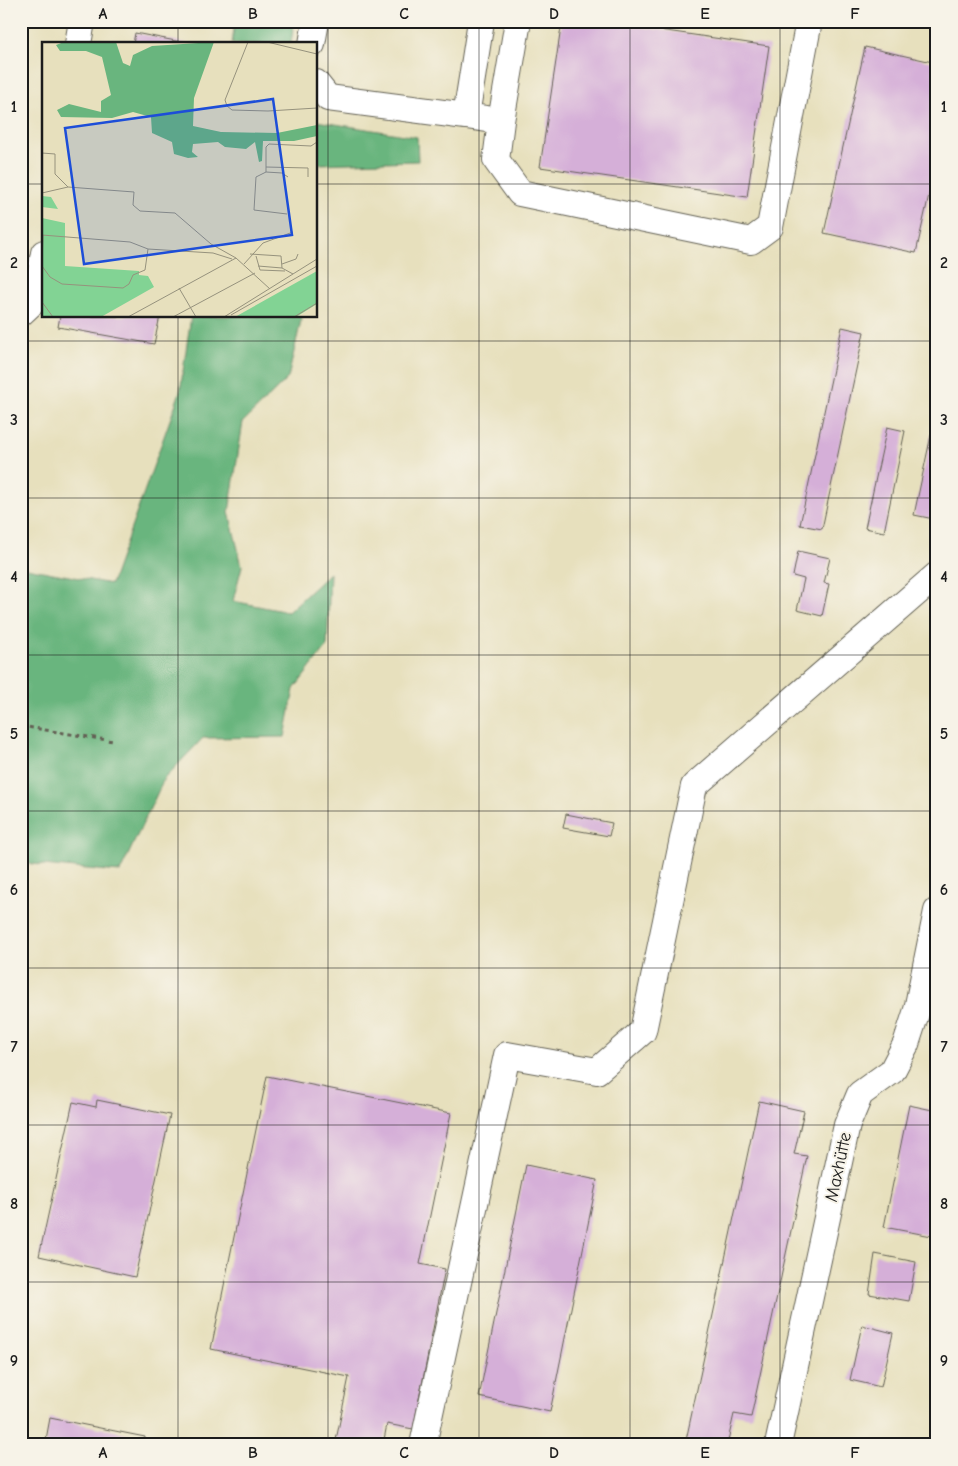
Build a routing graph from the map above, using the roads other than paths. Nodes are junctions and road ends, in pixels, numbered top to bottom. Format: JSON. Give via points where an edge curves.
{"nodes":[{"id":1,"x":82,"y":21,"type":"edge"},
{"id":2,"x":316,"y":21,"type":"edge"},
{"id":3,"x":481,"y":21,"type":"edge"},
{"id":4,"x":518,"y":21,"type":"edge"},
{"id":5,"x":810,"y":21,"type":"edge"},
{"id":6,"x":78,"y":42,"type":"edge"},
{"id":7,"x":312,"y":42,"type":"edge"},
{"id":8,"x":318,"y":86,"type":"edge"},
{"id":9,"x":466,"y":116,"type":"junction"},
{"id":10,"x":501,"y":122,"type":"junction"},
{"id":11,"x":42,"y":264,"type":"edge"},
{"id":12,"x":21,"y":313,"type":"edge"},
{"id":13,"x":937,"y":575,"type":"edge"},
{"id":14,"x":937,"y":911,"type":"edge"},
{"id":15,"x":927,"y":1013,"type":"edge"},
{"id":16,"x":423,"y":1445,"type":"edge"},
{"id":17,"x":778,"y":1445,"type":"edge"}],
"edges":[{"from":1,"to":6,"type":"street"},
{"from":2,"to":7,"type":"street"},
{"from":3,"to":9,"type":"street"},
{"from":4,"to":10,"type":"street"},
{"from":5,"to":10,"type":"street","via":[[770,227],[751,241],[520,193],[496,160]]},
{"from":8,"to":9,"type":"street","via":[[328,98]]},
{"from":9,"to":10,"type":"street"},
{"from":11,"to":12,"type":"street","via":[[36,299]]},
{"from":13,"to":16,"type":"street","via":[[694,786],[643,1031],[597,1071],[507,1055]]},
{"from":14,"to":15,"type":"street","name":"Maxhütte"},
{"from":15,"to":17,"type":"street","name":"Maxhütte","via":[[892,1071],[860,1094],[847,1124]]}]}
